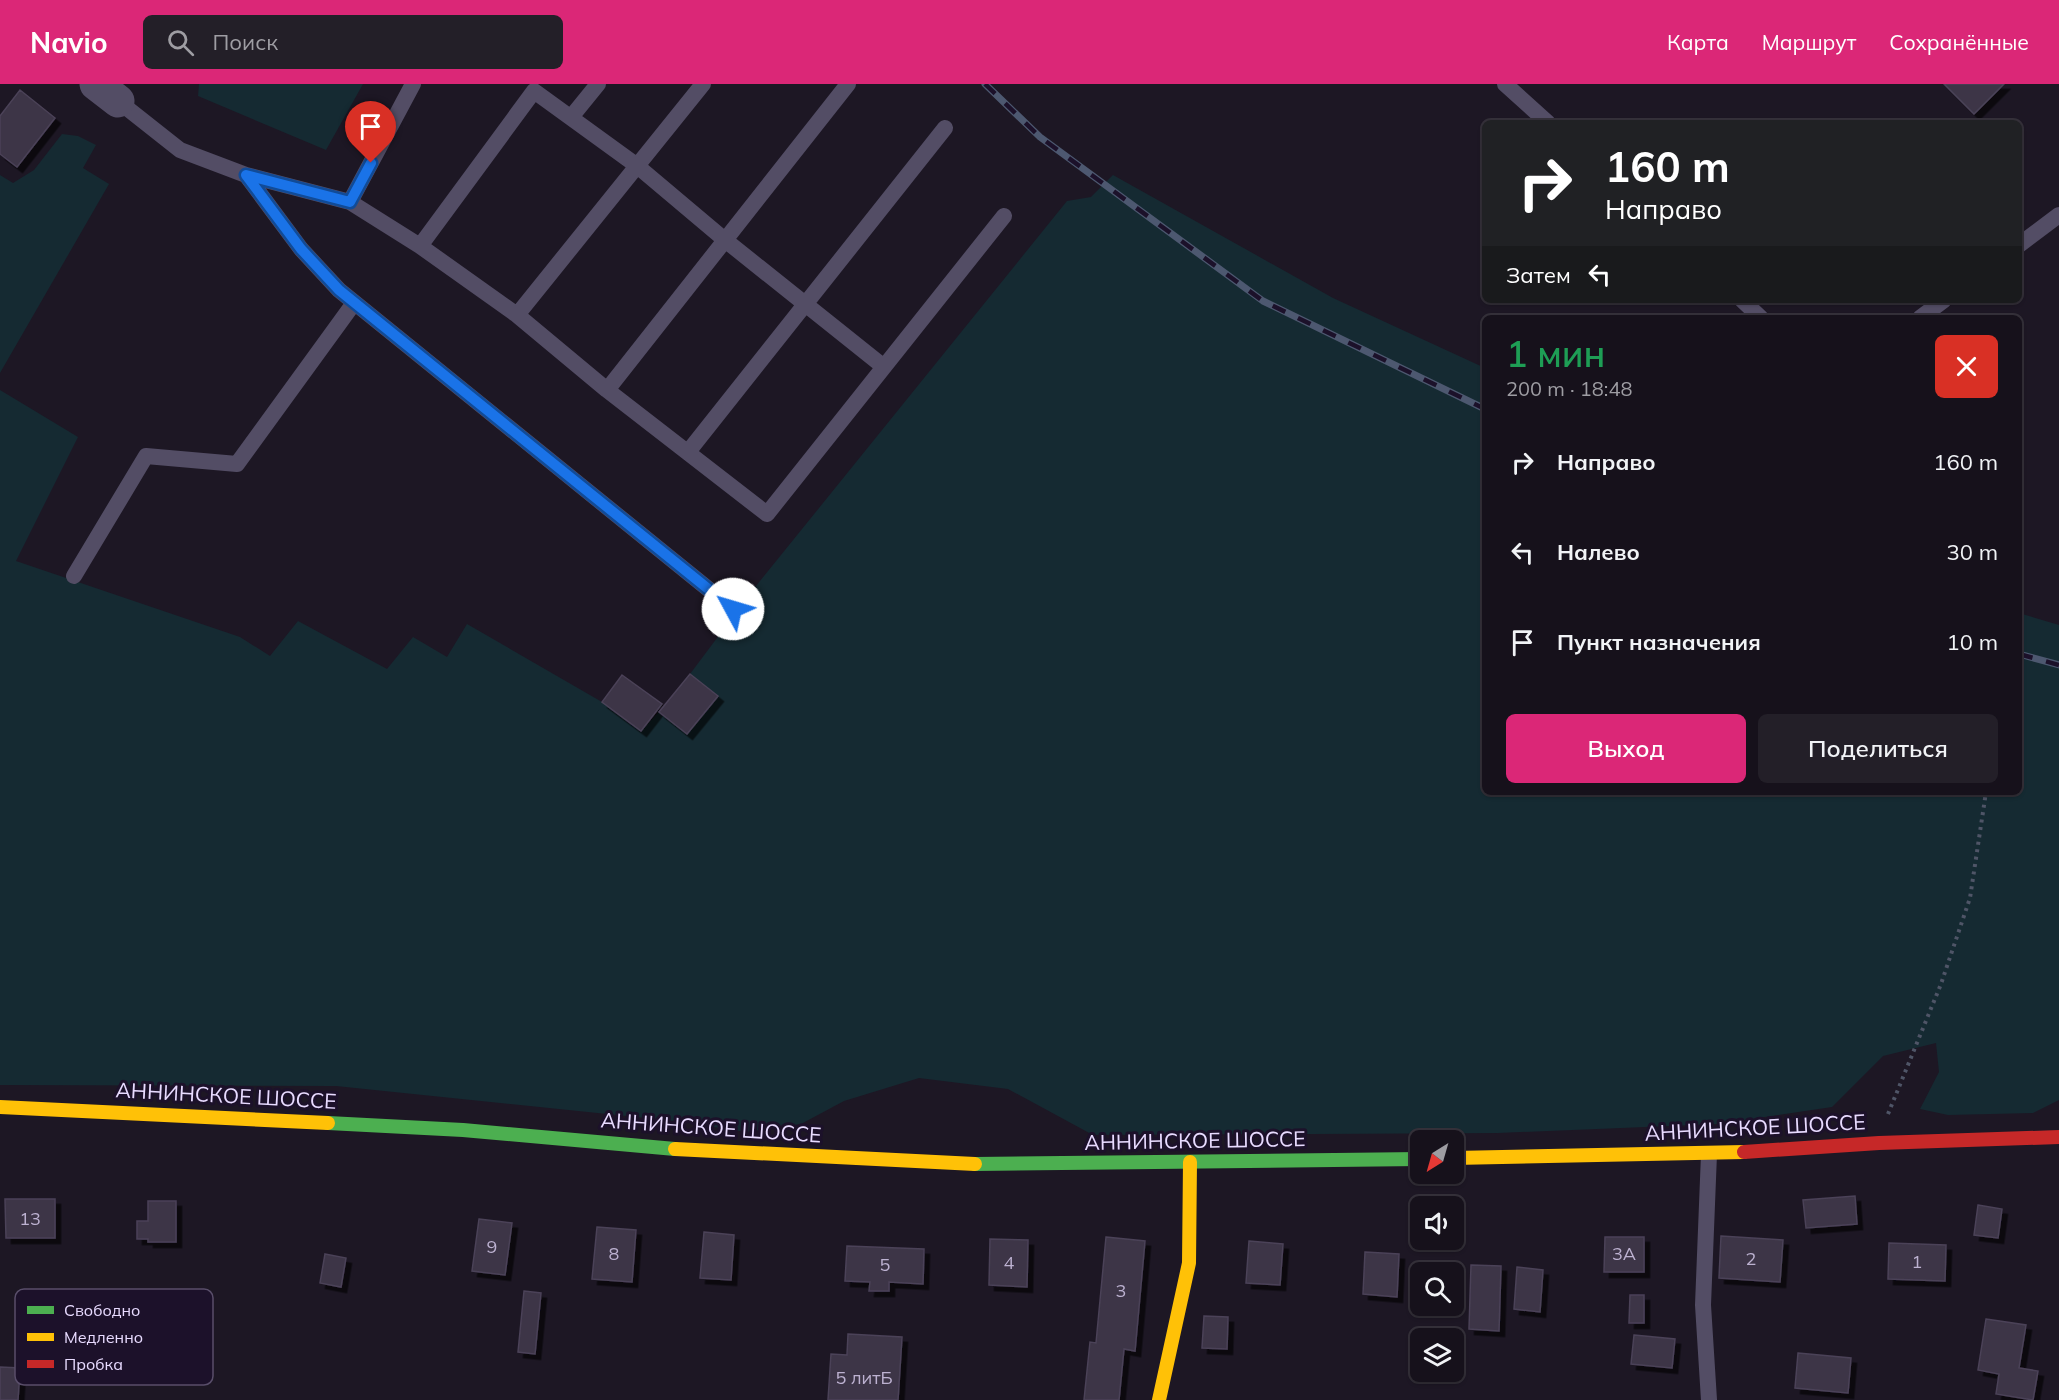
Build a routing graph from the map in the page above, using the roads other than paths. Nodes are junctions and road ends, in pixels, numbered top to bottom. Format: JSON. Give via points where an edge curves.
{"nodes":[{"id":1,"x":413,"y":84,"type":"edge"},
{"id":2,"x":598,"y":84,"type":"edge"},
{"id":3,"x":703,"y":84,"type":"edge"},
{"id":4,"x":848,"y":84,"type":"edge"},
{"id":5,"x":1505,"y":84,"type":"edge"},
{"id":6,"x":107,"y":92,"type":"edge"},
{"id":7,"x":572,"y":116,"type":"junction"},
{"id":8,"x":1545,"y":120,"type":"edge"},
{"id":9,"x":945,"y":128,"type":"dead end"},
{"id":10,"x":636,"y":165,"type":"junction"},
{"id":11,"x":246,"y":175,"type":"junction"},
{"id":12,"x":350,"y":202,"type":"junction"},
{"id":13,"x":2059,"y":215,"type":"edge"},
{"id":14,"x":1004,"y":216,"type":"dead end"},
{"id":15,"x":725,"y":240,"type":"junction"},
{"id":16,"x":2022,"y":243,"type":"edge"},
{"id":17,"x":420,"y":246,"type":"junction"},
{"id":18,"x":354,"y":303,"type":"junction"},
{"id":19,"x":1745,"y":303,"type":"edge"},
{"id":20,"x":1940,"y":303,"type":"edge"},
{"id":21,"x":805,"y":304,"type":"junction"},
{"id":22,"x":517,"y":315,"type":"junction"},
{"id":23,"x":1758,"y":315,"type":"edge"},
{"id":24,"x":1924,"y":315,"type":"edge"},
{"id":25,"x":884,"y":367,"type":"junction"},
{"id":26,"x":607,"y":390,"type":"junction"},
{"id":27,"x":688,"y":452,"type":"junction"},
{"id":28,"x":74,"y":576,"type":"dead end"},
{"id":29,"x":733,"y":609,"type":"dead end"},
{"id":30,"x":0,"y":1107,"type":"edge"},
{"id":31,"x":2059,"y":1137,"type":"edge"},
{"id":32,"x":1709,"y":1154,"type":"junction"},
{"id":33,"x":1464,"y":1158,"type":"edge"},
{"id":34,"x":1410,"y":1159,"type":"edge"},
{"id":35,"x":1190,"y":1162,"type":"junction"},
{"id":36,"x":1159,"y":1400,"type":"edge"},
{"id":37,"x":1709,"y":1400,"type":"edge"}],
"edges":[{"from":1,"to":12,"type":"lane"},
{"from":2,"to":7,"type":"lane"},
{"from":3,"to":10,"type":"lane"},
{"from":4,"to":15,"type":"lane"},
{"from":5,"to":8,"type":"lane"},
{"from":6,"to":11,"type":"lane","via":[[180,150]]},
{"from":7,"to":10,"type":"lane"},
{"from":7,"to":17,"type":"lane","via":[[534,91]]},
{"from":9,"to":21,"type":"lane"},
{"from":10,"to":15,"type":"lane"},
{"from":10,"to":22,"type":"lane"},
{"from":11,"to":12,"type":"lane"},
{"from":11,"to":18,"type":"lane","via":[[301,249]]},
{"from":12,"to":17,"type":"lane"},
{"from":13,"to":16,"type":"lane"},
{"from":14,"to":25,"type":"lane"},
{"from":15,"to":21,"type":"lane"},
{"from":15,"to":26,"type":"lane"},
{"from":17,"to":22,"type":"lane"},
{"from":18,"to":28,"type":"lane","via":[[237,464],[146,456]]},
{"from":18,"to":29,"type":"lane"},
{"from":19,"to":23,"type":"lane"},
{"from":20,"to":24,"type":"lane"},
{"from":21,"to":25,"type":"lane"},
{"from":21,"to":27,"type":"lane"},
{"from":22,"to":26,"type":"lane"},
{"from":25,"to":27,"type":"lane","via":[[767,514]]},
{"from":26,"to":27,"type":"lane"},
{"from":30,"to":35,"type":"main road","name":"АННИНСКОЕ ШОССЕ","via":[[451,1129],[647,1147],[986,1165]]},
{"from":31,"to":32,"type":"main road","name":"АННИНСКОЕ ШОССЕ"},
{"from":32,"to":33,"type":"main road","name":"АННИНСКОЕ ШОССЕ"},
{"from":32,"to":37,"type":"lane","via":[[1703,1305]]},
{"from":34,"to":35,"type":"main road","name":"АННИНСКОЕ ШОССЕ"},
{"from":35,"to":36,"type":"main road","via":[[1189,1263]]}]}
